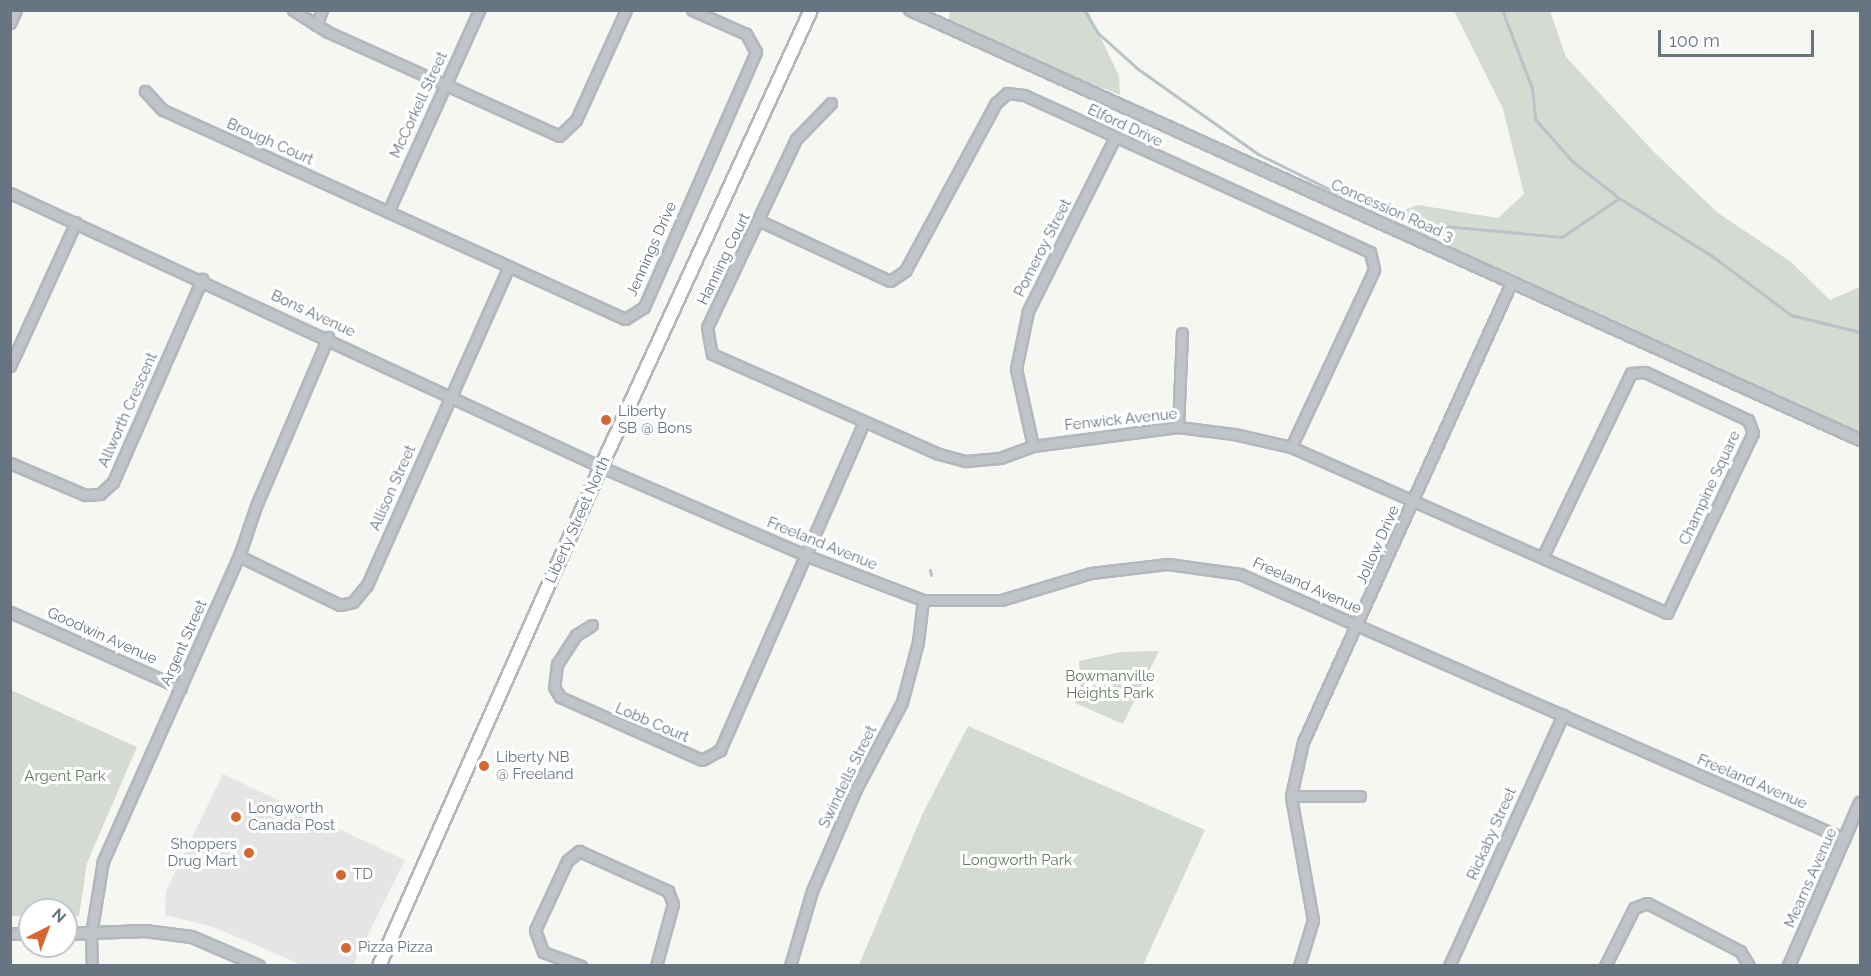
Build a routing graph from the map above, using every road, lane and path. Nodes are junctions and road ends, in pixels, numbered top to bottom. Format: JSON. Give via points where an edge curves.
{"nodes":[{"id":1,"x":16,"y":10,"type":"edge"},
{"id":2,"x":293,"y":10,"type":"edge"},
{"id":3,"x":322,"y":10,"type":"edge"},
{"id":4,"x":479,"y":10,"type":"edge"},
{"id":5,"x":627,"y":10,"type":"edge"},
{"id":6,"x":692,"y":10,"type":"edge"},
{"id":7,"x":811,"y":10,"type":"edge"},
{"id":8,"x":910,"y":10,"type":"edge"},
{"id":9,"x":10,"y":23,"type":"edge"},
{"id":10,"x":316,"y":25,"type":"junction"},
{"id":11,"x":444,"y":86,"type":"junction"},
{"id":12,"x":146,"y":91,"type":"dead end"},
{"id":13,"x":831,"y":103,"type":"dead end"},
{"id":14,"x":1114,"y":139,"type":"junction"},
{"id":15,"x":10,"y":193,"type":"edge"},
{"id":16,"x":388,"y":212,"type":"junction"},
{"id":17,"x":760,"y":221,"type":"junction"},
{"id":18,"x":76,"y":222,"type":"junction"},
{"id":19,"x":508,"y":269,"type":"junction"},
{"id":20,"x":202,"y":279,"type":"junction"},
{"id":21,"x":1512,"y":281,"type":"junction"},
{"id":22,"x":1182,"y":333,"type":"dead end"},
{"id":23,"x":328,"y":337,"type":"junction"},
{"id":24,"x":10,"y":366,"type":"edge"},
{"id":25,"x":450,"y":396,"type":"junction"},
{"id":26,"x":864,"y":422,"type":"junction"},
{"id":27,"x":1178,"y":427,"type":"junction"},
{"id":28,"x":1860,"y":440,"type":"edge"},
{"id":29,"x":1033,"y":446,"type":"junction"},
{"id":30,"x":1291,"y":447,"type":"junction"},
{"id":31,"x":10,"y":463,"type":"edge"},
{"id":32,"x":601,"y":467,"type":"junction"},
{"id":33,"x":1413,"y":502,"type":"junction"},
{"id":34,"x":805,"y":555,"type":"junction"},
{"id":35,"x":238,"y":556,"type":"junction"},
{"id":36,"x":1543,"y":556,"type":"junction"},
{"id":37,"x":923,"y":600,"type":"junction"},
{"id":38,"x":10,"y":612,"type":"edge"},
{"id":39,"x":592,"y":625,"type":"dead end"},
{"id":40,"x":1358,"y":625,"type":"junction"},
{"id":41,"x":181,"y":688,"type":"junction"},
{"id":42,"x":1563,"y":715,"type":"junction"},
{"id":43,"x":1291,"y":796,"type":"junction"},
{"id":44,"x":1360,"y":796,"type":"dead end"},
{"id":45,"x":1860,"y":803,"type":"edge"},
{"id":46,"x":1845,"y":838,"type":"junction"},
{"id":47,"x":78,"y":934,"type":"edge"},
{"id":48,"x":91,"y":934,"type":"junction"},
{"id":49,"x":92,"y":966,"type":"edge"},
{"id":50,"x":259,"y":966,"type":"edge"},
{"id":51,"x":379,"y":966,"type":"edge"},
{"id":52,"x":581,"y":966,"type":"edge"},
{"id":53,"x":656,"y":966,"type":"edge"},
{"id":54,"x":790,"y":966,"type":"edge"},
{"id":55,"x":1299,"y":966,"type":"edge"},
{"id":56,"x":1449,"y":966,"type":"edge"},
{"id":57,"x":1605,"y":966,"type":"edge"},
{"id":58,"x":1749,"y":966,"type":"edge"},
{"id":59,"x":1789,"y":966,"type":"edge"}],
"edges":[{"from":1,"to":9,"type":"street"},
{"from":2,"to":10,"type":"street"},
{"from":3,"to":10,"type":"street"},
{"from":4,"to":11,"type":"street","name":"McCorkell Street"},
{"from":5,"to":11,"type":"street","via":[[576,120],[566,133],[549,133]]},
{"from":6,"to":19,"type":"street","name":"Jennings Drive","via":[[746,34],[756,52],[644,308],[626,319]]},
{"from":7,"to":32,"type":"main road","name":"Liberty Street North"},
{"from":8,"to":21,"type":"street","name":"Concession Road 3"},
{"from":10,"to":11,"type":"street"},
{"from":11,"to":16,"type":"street","name":"McCorkell Street"},
{"from":12,"to":16,"type":"street","name":"Brough Court","via":[[163,110]]},
{"from":13,"to":17,"type":"street","name":"Hanning Court","via":[[796,139]]},
{"from":14,"to":17,"type":"street","name":"Elford Drive","via":[[1024,95],[1007,93],[996,103],[905,271],[890,281]]},
{"from":14,"to":29,"type":"street","name":"Pomeroy Street","via":[[1028,312],[1016,369]]},
{"from":14,"to":30,"type":"street","name":"Elford Drive","via":[[1370,252],[1374,270]]},
{"from":15,"to":18,"type":"street","name":"Bons Avenue"},
{"from":16,"to":19,"type":"street","name":"Jennings Drive"},
{"from":17,"to":26,"type":"street","name":"Hanning Court","via":[[707,327],[712,354]]},
{"from":18,"to":20,"type":"street","name":"Bons Avenue"},
{"from":18,"to":24,"type":"street"},
{"from":19,"to":25,"type":"street","name":"Allison Street"},
{"from":20,"to":23,"type":"street","name":"Bons Avenue"},
{"from":20,"to":31,"type":"street","name":"Allworth Crescent","via":[[113,482],[100,494],[85,495]]},
{"from":21,"to":28,"type":"street","name":"Concession Road 3"},
{"from":21,"to":33,"type":"street","name":"Jollow Drive"},
{"from":22,"to":27,"type":"street"},
{"from":23,"to":25,"type":"street","name":"Bons Avenue"},
{"from":23,"to":35,"type":"street","name":"Argent Street"},
{"from":25,"to":32,"type":"street","name":"Bons Avenue"},
{"from":25,"to":35,"type":"street","name":"Allison Street","via":[[367,585],[353,602],[340,605]]},
{"from":26,"to":29,"type":"street","name":"Fenwick Avenue","via":[[939,454],[966,461],[1000,458]]},
{"from":26,"to":34,"type":"street"},
{"from":27,"to":29,"type":"street","name":"Fenwick Avenue"},
{"from":27,"to":30,"type":"street","name":"Fenwick Avenue"},
{"from":30,"to":33,"type":"street","name":"Fenwick Avenue"},
{"from":32,"to":34,"type":"street","name":"Freeland Avenue"},
{"from":32,"to":51,"type":"main road","name":"Liberty Street North"},
{"from":33,"to":36,"type":"street","name":"Champine Square"},
{"from":33,"to":40,"type":"street","name":"Jollow Drive"},
{"from":34,"to":37,"type":"street","name":"Freeland Avenue"},
{"from":34,"to":39,"type":"street","name":"Lobb Court","via":[[720,750],[702,760],[560,697],[554,687],[557,664],[576,635]]},
{"from":35,"to":41,"type":"street","name":"Argent Street"},
{"from":36,"to":36,"type":"street","name":"Champine Square","via":[[1667,613],[1753,433],[1748,420],[1645,372],[1630,373]]},
{"from":37,"to":40,"type":"street","name":"Freeland Avenue","via":[[1001,600],[1091,573],[1168,564],[1240,574]]},
{"from":37,"to":54,"type":"street","name":"Swindells Street","via":[[918,642],[902,702],[856,789],[812,891]]},
{"from":38,"to":41,"type":"street","name":"Goodwin Avenue"},
{"from":40,"to":42,"type":"street","name":"Freeland Avenue"},
{"from":40,"to":43,"type":"street","name":"Jollow Drive","via":[[1303,742]]},
{"from":41,"to":48,"type":"street","name":"Argent Street","via":[[103,861]]},
{"from":42,"to":46,"type":"street","name":"Freeland Avenue"},
{"from":42,"to":56,"type":"street","name":"Rickaby Street"},
{"from":43,"to":44,"type":"street"},
{"from":43,"to":55,"type":"street","name":"Jollow Drive","via":[[1313,920]]},
{"from":45,"to":46,"type":"street","name":"Mearns Avenue"},
{"from":46,"to":59,"type":"street","name":"Mearns Avenue"},
{"from":47,"to":48,"type":"street"},
{"from":48,"to":49,"type":"street","name":"Argent Street"},
{"from":48,"to":50,"type":"street","via":[[145,931],[192,937]]},
{"from":52,"to":53,"type":"street","via":[[543,952],[535,930],[567,861],[579,851],[668,891],[673,904]]},
{"from":57,"to":58,"type":"street","via":[[1634,908],[1647,903],[1740,951]]}]}
